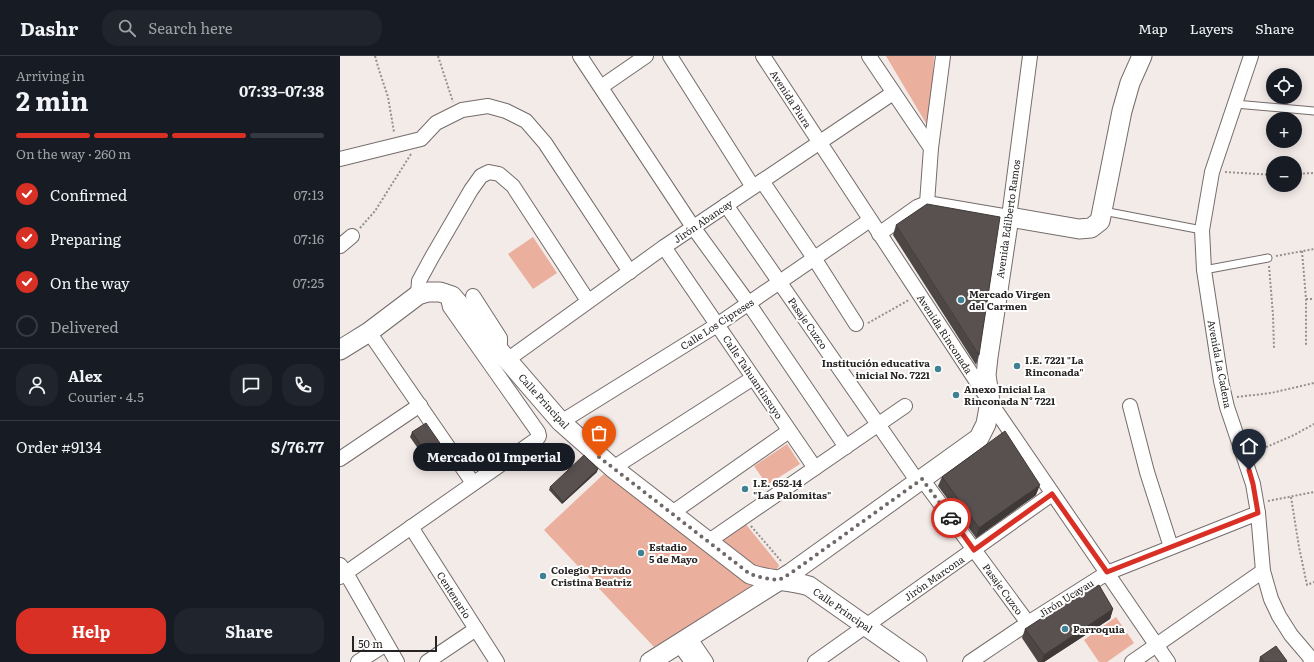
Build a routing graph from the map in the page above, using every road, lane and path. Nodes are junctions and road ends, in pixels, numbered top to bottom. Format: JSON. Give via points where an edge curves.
{"nodes":[{"id":1,"x":375,"y":56,"type":"edge"},
{"id":2,"x":438,"y":56,"type":"edge"},
{"id":3,"x":580,"y":56,"type":"edge"},
{"id":4,"x":646,"y":56,"type":"edge"},
{"id":5,"x":670,"y":56,"type":"edge"},
{"id":6,"x":762,"y":56,"type":"edge"},
{"id":7,"x":869,"y":56,"type":"edge"},
{"id":8,"x":943,"y":56,"type":"edge"},
{"id":9,"x":1030,"y":56,"type":"edge"},
{"id":10,"x":1142,"y":56,"type":"edge"},
{"id":11,"x":1250,"y":56,"type":"edge"},
{"id":12,"x":601,"y":87,"type":"junction"},
{"id":13,"x":893,"y":93,"type":"junction"},
{"id":14,"x":1235,"y":104,"type":"junction"},
{"id":15,"x":1314,"y":111,"type":"edge"},
{"id":16,"x":457,"y":112,"type":"junction"},
{"id":17,"x":421,"y":139,"type":"junction"},
{"id":18,"x":819,"y":143,"type":"junction"},
{"id":19,"x":391,"y":146,"type":"junction"},
{"id":20,"x":931,"y":148,"type":"junction"},
{"id":21,"x":340,"y":160,"type":"edge"},
{"id":22,"x":1212,"y":172,"type":"junction"},
{"id":23,"x":1314,"y":173,"type":"edge"},
{"id":24,"x":1302,"y":174,"type":"edge"},
{"id":25,"x":1266,"y":175,"type":"edge"},
{"id":26,"x":757,"y":184,"type":"junction"},
{"id":27,"x":927,"y":204,"type":"junction"},
{"id":28,"x":726,"y":205,"type":"junction"},
{"id":29,"x":1103,"y":211,"type":"junction"},
{"id":30,"x":1009,"y":217,"type":"junction"},
{"id":31,"x":870,"y":220,"type":"junction"},
{"id":32,"x":693,"y":227,"type":"junction"},
{"id":33,"x":1202,"y":230,"type":"junction"},
{"id":34,"x":879,"y":234,"type":"junction"},
{"id":35,"x":352,"y":236,"type":"joint"},
{"id":36,"x":340,"y":246,"type":"edge"},
{"id":37,"x":664,"y":247,"type":"junction"},
{"id":38,"x":1314,"y":249,"type":"edge"},
{"id":39,"x":1302,"y":251,"type":"junction"},
{"id":40,"x":814,"y":258,"type":"junction"},
{"id":41,"x":1268,"y":258,"type":"junction"},
{"id":42,"x":1204,"y":270,"type":"junction"},
{"id":43,"x":630,"y":272,"type":"junction"},
{"id":44,"x":780,"y":282,"type":"junction"},
{"id":45,"x":919,"y":294,"type":"junction"},
{"id":46,"x":418,"y":295,"type":"junction"},
{"id":47,"x":452,"y":296,"type":"junction"},
{"id":48,"x":473,"y":296,"type":"dead end"},
{"id":49,"x":1306,"y":299,"type":"junction"},
{"id":50,"x":1314,"y":299,"type":"edge"},
{"id":51,"x":588,"y":301,"type":"junction"},
{"id":52,"x":749,"y":304,"type":"junction"},
{"id":53,"x":856,"y":324,"type":"joint"},
{"id":54,"x":717,"y":325,"type":"junction"},
{"id":55,"x":369,"y":332,"type":"junction"},
{"id":56,"x":1306,"y":346,"type":"dead end"},
{"id":57,"x":1274,"y":349,"type":"dead end"},
{"id":58,"x":340,"y":350,"type":"edge"},
{"id":59,"x":501,"y":354,"type":"junction"},
{"id":60,"x":753,"y":378,"type":"junction"},
{"id":61,"x":1314,"y":383,"type":"edge"},
{"id":62,"x":1226,"y":399,"type":"junction"},
{"id":63,"x":990,"y":402,"type":"junction"},
{"id":64,"x":420,"y":405,"type":"junction"},
{"id":65,"x":905,"y":406,"type":"dead end"},
{"id":66,"x":1130,"y":406,"type":"dead end"},
{"id":67,"x":561,"y":422,"type":"junction"},
{"id":68,"x":878,"y":424,"type":"junction"},
{"id":69,"x":1314,"y":424,"type":"edge"},
{"id":70,"x":789,"y":431,"type":"junction"},
{"id":71,"x":846,"y":447,"type":"junction"},
{"id":72,"x":1244,"y":457,"type":"junction"},
{"id":73,"x":340,"y":458,"type":"edge"},
{"id":74,"x":613,"y":468,"type":"junction"},
{"id":75,"x":815,"y":468,"type":"junction"},
{"id":76,"x":920,"y":480,"type":"junction"},
{"id":77,"x":473,"y":483,"type":"junction"},
{"id":78,"x":1314,"y":492,"type":"edge"},
{"id":79,"x":1052,"y":494,"type":"junction"},
{"id":80,"x":1291,"y":497,"type":"junction"},
{"id":81,"x":1258,"y":508,"type":"junction"},
{"id":82,"x":672,"y":513,"type":"junction"},
{"id":83,"x":744,"y":517,"type":"junction"},
{"id":84,"x":411,"y":527,"type":"junction"},
{"id":85,"x":709,"y":541,"type":"junction"},
{"id":86,"x":1171,"y":547,"type":"junction"},
{"id":87,"x":974,"y":550,"type":"junction"},
{"id":88,"x":1263,"y":571,"type":"junction"},
{"id":89,"x":342,"y":572,"type":"edge"},
{"id":90,"x":1107,"y":572,"type":"junction"},
{"id":91,"x":785,"y":577,"type":"junction"},
{"id":92,"x":1314,"y":582,"type":"edge"},
{"id":93,"x":1028,"y":623,"type":"junction"},
{"id":94,"x":866,"y":626,"type":"junction"},
{"id":95,"x":476,"y":628,"type":"junction"},
{"id":96,"x":684,"y":640,"type":"junction"},
{"id":97,"x":386,"y":644,"type":"junction"},
{"id":98,"x":1156,"y":646,"type":"junction"},
{"id":99,"x":358,"y":662,"type":"edge"},
{"id":100,"x":397,"y":662,"type":"edge"},
{"id":101,"x":427,"y":662,"type":"edge"},
{"id":102,"x":497,"y":662,"type":"edge"},
{"id":103,"x":650,"y":662,"type":"edge"},
{"id":104,"x":692,"y":662,"type":"edge"},
{"id":105,"x":706,"y":662,"type":"edge"},
{"id":106,"x":815,"y":662,"type":"edge"},
{"id":107,"x":917,"y":662,"type":"edge"},
{"id":108,"x":970,"y":662,"type":"edge"},
{"id":109,"x":1132,"y":662,"type":"edge"},
{"id":110,"x":1168,"y":662,"type":"edge"},
{"id":111,"x":1314,"y":662,"type":"edge"}],
"edges":[{"from":1,"to":19,"type":"path","via":[[388,98],[394,135]]},
{"from":2,"to":16,"type":"path"},
{"from":3,"to":12,"type":"street"},
{"from":4,"to":12,"type":"street"},
{"from":5,"to":26,"type":"street"},
{"from":6,"to":18,"type":"street","name":"Avenida Piura"},
{"from":7,"to":13,"type":"street"},
{"from":8,"to":20,"type":"street"},
{"from":9,"to":30,"type":"street","name":"Avenida Edilberto Ramos"},
{"from":10,"to":29,"type":"street","via":[[1130,83],[1122,111]]},
{"from":11,"to":14,"type":"street","name":"Avenida La Cadena"},
{"from":12,"to":32,"type":"street"},
{"from":13,"to":18,"type":"street","name":"Jirón Abancay"},
{"from":13,"to":20,"type":"street"},
{"from":14,"to":15,"type":"lane"},
{"from":14,"to":22,"type":"street","name":"Avenida La Cadena"},
{"from":16,"to":17,"type":"street","via":[[436,123]]},
{"from":16,"to":43,"type":"street","via":[[488,106],[506,111],[526,122],[545,143]]},
{"from":17,"to":19,"type":"street"},
{"from":17,"to":35,"type":"path","via":[[375,211]]},
{"from":18,"to":26,"type":"street","name":"Jirón Abancay"},
{"from":18,"to":31,"type":"street","name":"Avenida Rinconada"},
{"from":19,"to":21,"type":"street"},
{"from":20,"to":27,"type":"street"},
{"from":22,"to":25,"type":"path"},
{"from":22,"to":33,"type":"street","name":"Avenida La Cadena"},
{"from":23,"to":24,"type":"path"},
{"from":26,"to":28,"type":"street","name":"Jirón Abancay"},
{"from":26,"to":40,"type":"street"},
{"from":27,"to":30,"type":"street"},
{"from":27,"to":34,"type":"street","via":[[917,207]]},
{"from":28,"to":32,"type":"street","name":"Jirón Abancay"},
{"from":28,"to":44,"type":"street","name":"Pasaje Cuzco"},
{"from":29,"to":30,"type":"street","via":[[1100,221],[1091,228],[1079,229]]},
{"from":29,"to":33,"type":"lane"},
{"from":30,"to":63,"type":"street","name":"Avenida Edilberto Ramos","via":[[986,375]]},
{"from":31,"to":34,"type":"street","name":"Avenida Rinconada"},
{"from":31,"to":40,"type":"street","name":"Calle Los Cipreses"},
{"from":32,"to":37,"type":"street","name":"Jirón Abancay"},
{"from":32,"to":52,"type":"street"},
{"from":33,"to":42,"type":"street","name":"Avenida La Cadena"},
{"from":34,"to":45,"type":"street","name":"Avenida Rinconada"},
{"from":35,"to":36,"type":"street"},
{"from":37,"to":43,"type":"street","name":"Jirón Abancay"},
{"from":37,"to":54,"type":"street","name":"Calle Tahuantinsuyo"},
{"from":38,"to":39,"type":"path"},
{"from":39,"to":41,"type":"path"},
{"from":39,"to":49,"type":"path"},
{"from":40,"to":44,"type":"street","name":"Calle Los Cipreses"},
{"from":40,"to":53,"type":"street"},
{"from":41,"to":42,"type":"lane"},
{"from":41,"to":57,"type":"path"},
{"from":42,"to":62,"type":"street","name":"Avenida La Cadena"},
{"from":43,"to":51,"type":"street","name":"Jirón Abancay"},
{"from":44,"to":52,"type":"street","name":"Calle Los Cipreses"},
{"from":44,"to":68,"type":"street","name":"Pasaje Cuzco"},
{"from":45,"to":53,"type":"path","via":[[865,325]]},
{"from":45,"to":63,"type":"street","name":"Avenida Rinconada"},
{"from":46,"to":47,"type":"street","via":[[440,292]]},
{"from":46,"to":51,"type":"street","via":[[419,281],[432,257],[471,190],[481,176],[489,172],[499,174],[513,186]]},
{"from":46,"to":55,"type":"street"},
{"from":47,"to":59,"type":"street","name":"Calle Principal"},
{"from":47,"to":77,"type":"street","via":[[450,307],[539,436]]},
{"from":48,"to":59,"type":"street","via":[[500,338]]},
{"from":49,"to":50,"type":"path"},
{"from":49,"to":56,"type":"path"},
{"from":51,"to":59,"type":"street","name":"Jirón Abancay"},
{"from":52,"to":54,"type":"street","name":"Calle Los Cipreses"},
{"from":52,"to":71,"type":"street"},
{"from":54,"to":60,"type":"street","name":"Calle Tahuantinsuyo"},
{"from":54,"to":67,"type":"street","name":"Calle Los Cipreses"},
{"from":55,"to":58,"type":"street"},
{"from":55,"to":64,"type":"street"},
{"from":59,"to":67,"type":"street","name":"Calle Principal"},
{"from":60,"to":70,"type":"street","name":"Calle Tahuantinsuyo"},
{"from":60,"to":74,"type":"street"},
{"from":61,"to":62,"type":"path","via":[[1271,393]]},
{"from":62,"to":72,"type":"street","name":"Avenida La Cadena"},
{"from":63,"to":76,"type":"street","name":"Avenida Edilberto Ramos","via":[[986,424],[979,438]]},
{"from":63,"to":79,"type":"street","name":"Avenida Rinconada"},
{"from":64,"to":73,"type":"street"},
{"from":64,"to":77,"type":"street"},
{"from":65,"to":68,"type":"street"},
{"from":66,"to":86,"type":"street","via":[[1147,472]]},
{"from":67,"to":74,"type":"street","name":"Calle Principal"},
{"from":68,"to":71,"type":"street"},
{"from":68,"to":76,"type":"street","name":"Pasaje Cuzco"},
{"from":69,"to":72,"type":"path"},
{"from":70,"to":75,"type":"street","name":"Calle Tahuantinsuyo"},
{"from":70,"to":82,"type":"street"},
{"from":71,"to":75,"type":"street"},
{"from":72,"to":81,"type":"street","name":"Avenida La Cadena"},
{"from":74,"to":82,"type":"street","name":"Calle Principal"},
{"from":75,"to":83,"type":"street"},
{"from":76,"to":87,"type":"street","name":"Pasaje Cuzco"},
{"from":76,"to":91,"type":"street","name":"Avenida Edilberto Ramos"},
{"from":77,"to":84,"type":"street"},
{"from":78,"to":80,"type":"path"},
{"from":79,"to":87,"type":"street","name":"Jirón Marcona"},
{"from":79,"to":90,"type":"street","name":"Avenida Rinconada"},
{"from":80,"to":81,"type":"path"},
{"from":80,"to":92,"type":"path","via":[[1307,585]]},
{"from":81,"to":86,"type":"street","name":"Jirón Ucayau"},
{"from":81,"to":88,"type":"street","name":"Avenida La Cadena"},
{"from":82,"to":85,"type":"street","name":"Calle Principal"},
{"from":83,"to":85,"type":"street"},
{"from":83,"to":91,"type":"path"},
{"from":84,"to":89,"type":"street"},
{"from":84,"to":95,"type":"street","name":"Centenario"},
{"from":85,"to":91,"type":"street","name":"Calle Principal","via":[[750,574],[763,578]]},
{"from":86,"to":90,"type":"street","name":"Jirón Ucayau"},
{"from":87,"to":93,"type":"street","name":"Pasaje Cuzco"},
{"from":87,"to":94,"type":"street","name":"Jirón Marcona"},
{"from":88,"to":98,"type":"street"},
{"from":88,"to":111,"type":"street","name":"Avenida La Cadena","via":[[1270,599],[1279,616]]},
{"from":89,"to":97,"type":"street"},
{"from":90,"to":93,"type":"street","name":"Jirón Ucayau"},
{"from":90,"to":98,"type":"street","name":"Avenida Rinconada"},
{"from":91,"to":94,"type":"street","name":"Calle Principal","via":[[809,586]]},
{"from":91,"to":96,"type":"street","name":"Avenida Edilberto Ramos"},
{"from":93,"to":108,"type":"street","name":"Jirón Ucayau"},
{"from":94,"to":106,"type":"street","name":"Jirón Marcona"},
{"from":94,"to":107,"type":"street","name":"Calle Principal"},
{"from":95,"to":101,"type":"street"},
{"from":95,"to":102,"type":"street","name":"Centenario"},
{"from":96,"to":103,"type":"street","name":"Avenida Edilberto Ramos"},
{"from":96,"to":104,"type":"street"},
{"from":96,"to":105,"type":"street"},
{"from":97,"to":99,"type":"street"},
{"from":97,"to":100,"type":"street"},
{"from":98,"to":109,"type":"street"},
{"from":98,"to":110,"type":"street","name":"Avenida Rinconada"}]}
